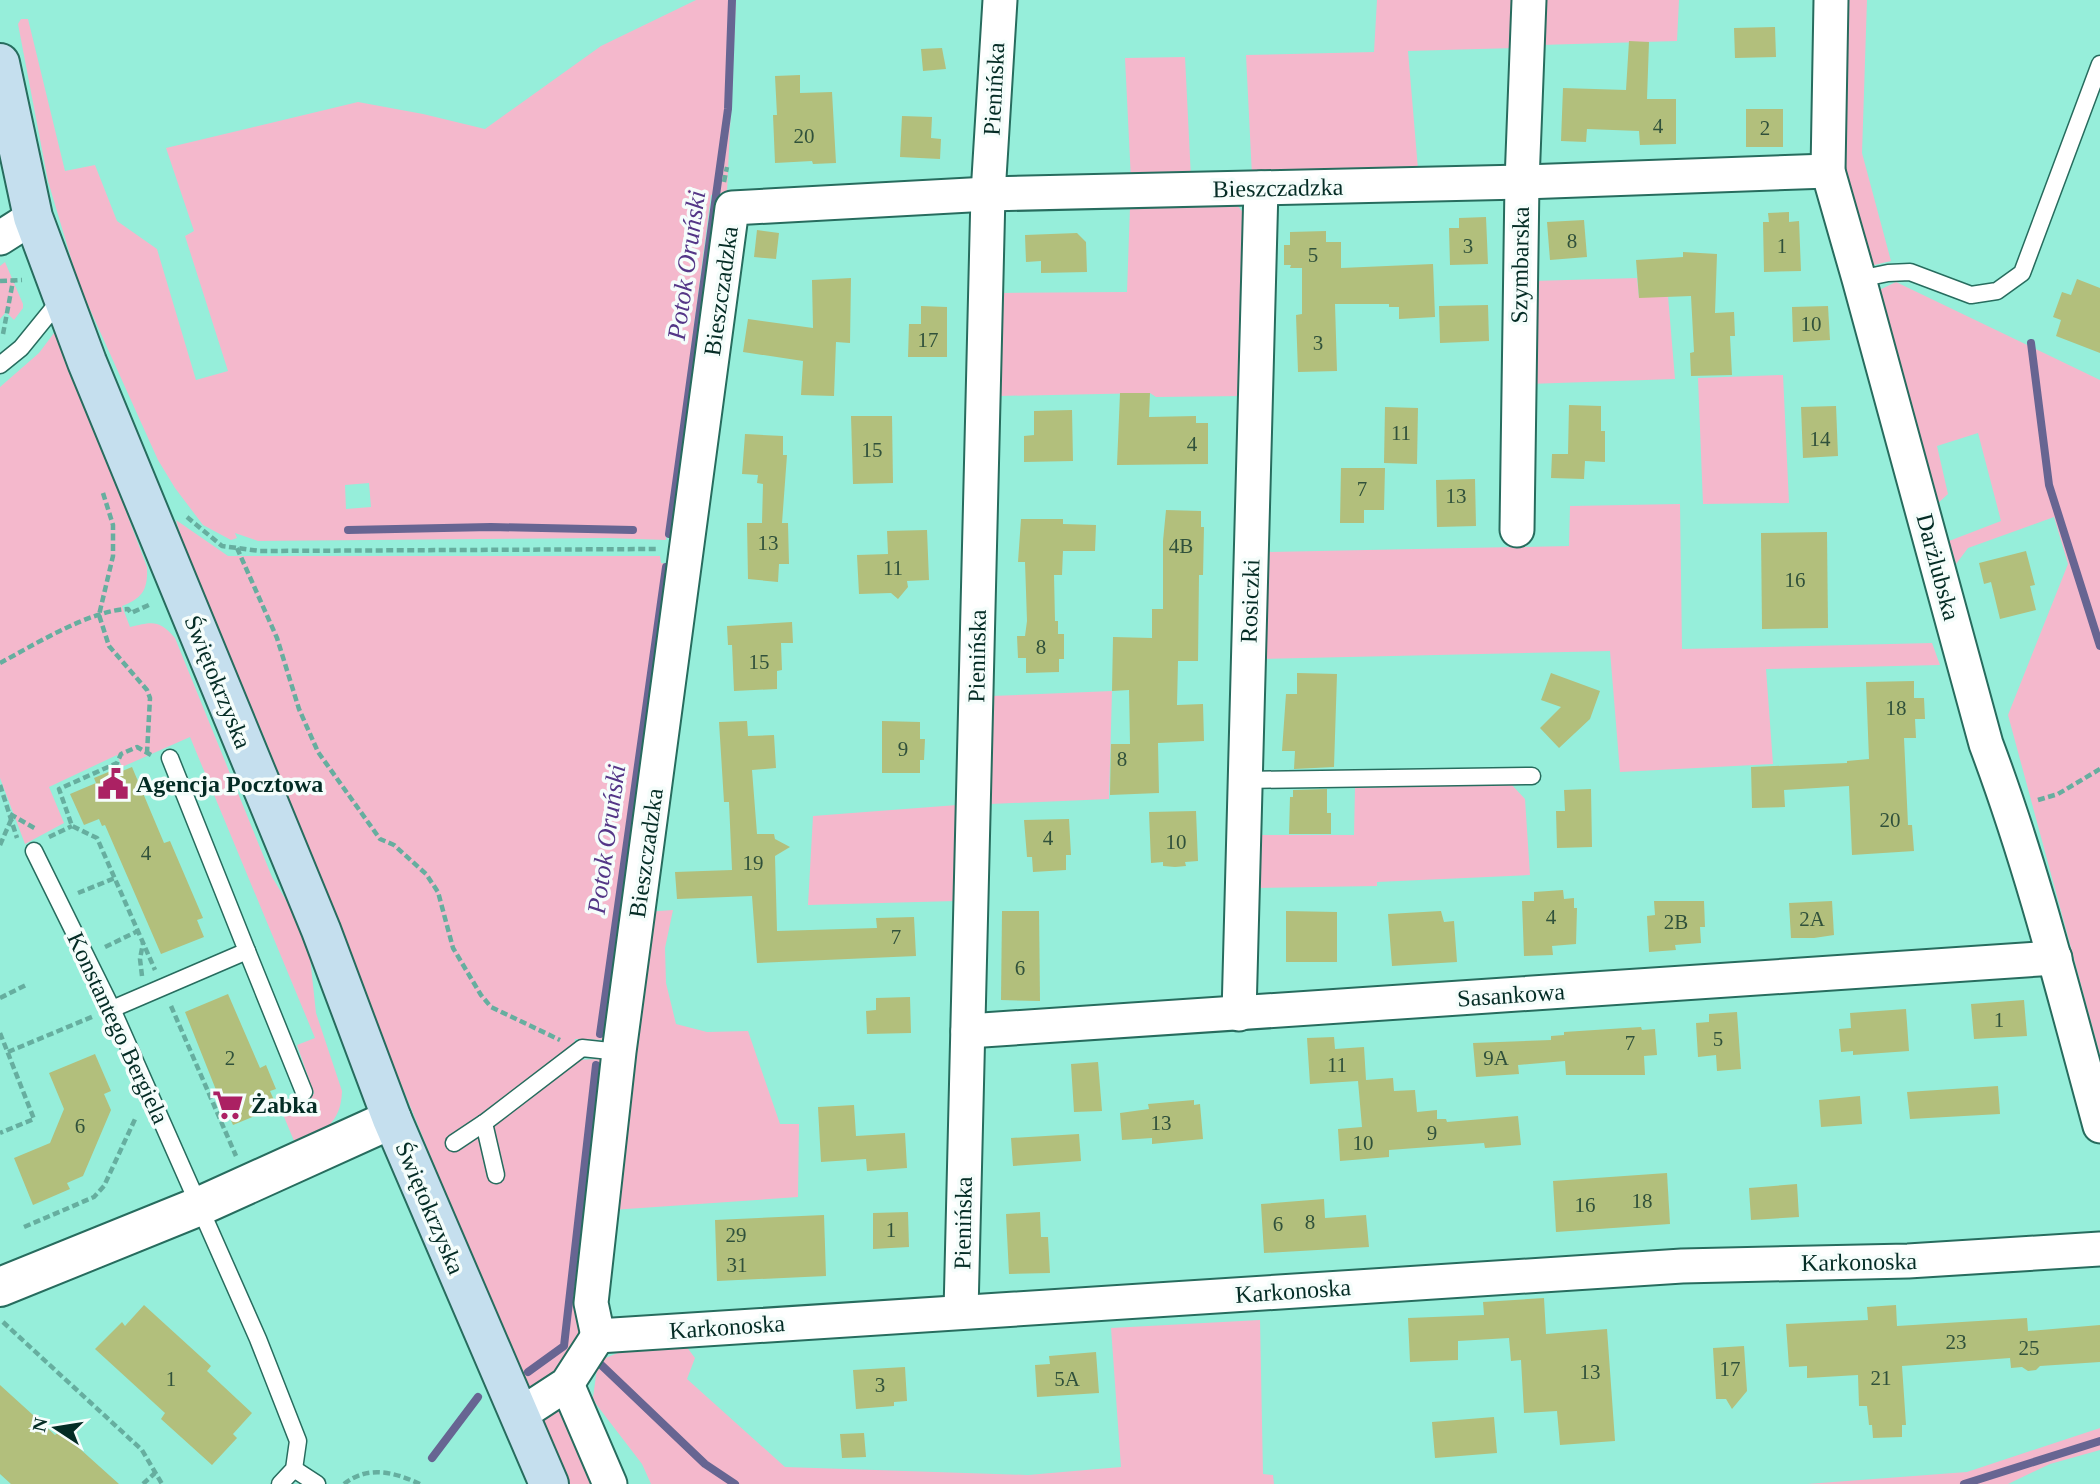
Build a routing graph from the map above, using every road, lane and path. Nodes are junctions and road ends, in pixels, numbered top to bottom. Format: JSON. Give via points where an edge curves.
{"nodes":[{"id":1,"x":1000,"y":0,"type":"edge"},
{"id":2,"x":1529,"y":0,"type":"edge"},
{"id":3,"x":1831,"y":0,"type":"edge"},
{"id":4,"x":0,"y":63,"type":"edge"},
{"id":5,"x":2100,"y":64,"type":"edge"},
{"id":6,"x":1828,"y":172,"type":"junction"},
{"id":7,"x":1522,"y":182,"type":"junction"},
{"id":8,"x":1261,"y":188,"type":"junction"},
{"id":9,"x":988,"y":194,"type":"junction"},
{"id":10,"x":33,"y":217,"type":"junction"},
{"id":11,"x":0,"y":238,"type":"edge"},
{"id":12,"x":1859,"y":279,"type":"junction"},
{"id":13,"x":22,"y":280,"type":"dead end"},
{"id":14,"x":0,"y":281,"type":"edge"},
{"id":15,"x":13,"y":281,"type":"junction"},
{"id":16,"x":62,"y":298,"type":"junction"},
{"id":17,"x":1,"y":345,"type":"edge"},
{"id":18,"x":0,"y":366,"type":"edge"},
{"id":19,"x":102,"y":491,"type":"dead end"},
{"id":20,"x":178,"y":510,"type":"dead end"},
{"id":21,"x":1517,"y":530,"type":"dead end"},
{"id":22,"x":237,"y":548,"type":"junction"},
{"id":23,"x":687,"y":550,"type":"junction"},
{"id":24,"x":131,"y":613,"type":"dead end"},
{"id":25,"x":99,"y":615,"type":"junction"},
{"id":26,"x":0,"y":663,"type":"edge"},
{"id":27,"x":147,"y":752,"type":"junction"},
{"id":28,"x":170,"y":758,"type":"joint"},
{"id":29,"x":2100,"y":769,"type":"edge"},
{"id":30,"x":1532,"y":776,"type":"dead end"},
{"id":31,"x":1245,"y":780,"type":"junction"},
{"id":32,"x":0,"y":785,"type":"edge"},
{"id":33,"x":2010,"y":808,"type":"junction"},
{"id":34,"x":10,"y":816,"type":"junction"},
{"id":35,"x":72,"y":827,"type":"junction"},
{"id":36,"x":6,"y":831,"type":"junction"},
{"id":37,"x":18,"y":839,"type":"dead end"},
{"id":38,"x":0,"y":845,"type":"edge"},
{"id":39,"x":27,"y":848,"type":"joint"},
{"id":40,"x":115,"y":878,"type":"junction"},
{"id":41,"x":93,"y":888,"type":"dead end"},
{"id":42,"x":138,"y":931,"type":"junction"},
{"id":43,"x":116,"y":941,"type":"dead end"},
{"id":44,"x":143,"y":942,"type":"junction"},
{"id":45,"x":247,"y":951,"type":"junction"},
{"id":46,"x":2055,"y":958,"type":"junction"},
{"id":47,"x":26,"y":985,"type":"dead end"},
{"id":48,"x":163,"y":987,"type":"junction"},
{"id":49,"x":144,"y":995,"type":"junction"},
{"id":50,"x":0,"y":998,"type":"edge"},
{"id":51,"x":112,"y":1009,"type":"junction"},
{"id":52,"x":1239,"y":1014,"type":"junction"},
{"id":53,"x":968,"y":1031,"type":"junction"},
{"id":54,"x":0,"y":1033,"type":"edge"},
{"id":55,"x":582,"y":1048,"type":"junction"},
{"id":56,"x":8,"y":1052,"type":"junction"},
{"id":57,"x":619,"y":1052,"type":"junction"},
{"id":58,"x":304,"y":1092,"type":"dead end"},
{"id":59,"x":139,"y":1111,"type":"dead end"},
{"id":60,"x":392,"y":1119,"type":"junction"},
{"id":61,"x":484,"y":1123,"type":"junction"},
{"id":62,"x":2100,"y":1126,"type":"edge"},
{"id":63,"x":0,"y":1133,"type":"edge"},
{"id":64,"x":454,"y":1143,"type":"dead end"},
{"id":65,"x":242,"y":1168,"type":"dead end"},
{"id":66,"x":496,"y":1175,"type":"dead end"},
{"id":67,"x":200,"y":1206,"type":"junction"},
{"id":68,"x":24,"y":1227,"type":"dead end"},
{"id":69,"x":2100,"y":1249,"type":"edge"},
{"id":70,"x":1,"y":1304,"type":"edge"},
{"id":71,"x":961,"y":1312,"type":"junction"},
{"id":72,"x":598,"y":1336,"type":"junction"},
{"id":73,"x":567,"y":1384,"type":"junction"},
{"id":74,"x":521,"y":1413,"type":"junction"},
{"id":75,"x":294,"y":1469,"type":"junction"},
{"id":76,"x":155,"y":1472,"type":"junction"},
{"id":77,"x":143,"y":1484,"type":"edge"},
{"id":78,"x":162,"y":1484,"type":"edge"},
{"id":79,"x":280,"y":1484,"type":"edge"},
{"id":80,"x":317,"y":1484,"type":"edge"},
{"id":81,"x":344,"y":1484,"type":"edge"},
{"id":82,"x":420,"y":1484,"type":"edge"},
{"id":83,"x":549,"y":1484,"type":"edge"},
{"id":84,"x":610,"y":1484,"type":"edge"}],
"edges":[{"from":1,"to":9,"type":"street","name":"Pienińska"},
{"from":2,"to":7,"type":"street","name":"Szymbarska"},
{"from":3,"to":6,"type":"street","name":"Darżlubska"},
{"from":4,"to":10,"type":"main road","name":"Świętokrzyska"},
{"from":5,"to":12,"type":"lane","via":[[2022,272],[1997,291],[1971,295],[1910,272]]},
{"from":6,"to":7,"type":"street","name":"Bieszczadzka"},
{"from":6,"to":12,"type":"street","name":"Darżlubska"},
{"from":7,"to":8,"type":"street","name":"Bieszczadzka"},
{"from":7,"to":21,"type":"street","name":"Szymbarska"},
{"from":8,"to":9,"type":"street","name":"Bieszczadzka"},
{"from":8,"to":31,"type":"street","name":"Rosiczki"},
{"from":9,"to":23,"type":"street","name":"Bieszczadzka","via":[[732,208]]},
{"from":9,"to":53,"type":"street","name":"Pienińska"},
{"from":10,"to":11,"type":"street"},
{"from":10,"to":16,"type":"main road","name":"Świętokrzyska"},
{"from":12,"to":33,"type":"street","name":"Darżlubska","via":[[1986,744]]},
{"from":13,"to":15,"type":"path"},
{"from":14,"to":15,"type":"path"},
{"from":15,"to":17,"type":"path"},
{"from":16,"to":18,"type":"lane"},
{"from":16,"to":60,"type":"main road","name":"Świętokrzyska","via":[[321,930]]},
{"from":19,"to":25,"type":"path","via":[[113,525],[113,556]]},
{"from":20,"to":22,"type":"path","via":[[222,546]]},
{"from":22,"to":23,"type":"path"},
{"from":22,"to":55,"type":"path","via":[[277,638],[318,752],[380,839],[394,845],[426,874],[438,892],[453,948],[481,995],[491,1007]]},
{"from":23,"to":57,"type":"street","name":"Bieszczadzka"},
{"from":24,"to":25,"type":"path","via":[[128,609]]},
{"from":25,"to":26,"type":"path"},
{"from":25,"to":27,"type":"path","via":[[109,646],[150,698]]},
{"from":27,"to":28,"type":"path","via":[[160,761]]},
{"from":27,"to":35,"type":"path","via":[[137,747],[121,754],[117,763],[59,789]]},
{"from":28,"to":45,"type":"lane"},
{"from":29,"to":33,"type":"path","via":[[2058,794]]},
{"from":30,"to":31,"type":"lane"},
{"from":31,"to":52,"type":"street","name":"Rosiczki"},
{"from":32,"to":34,"type":"path"},
{"from":33,"to":46,"type":"street","name":"Darżlubska"},
{"from":34,"to":35,"type":"path","via":[[48,837]]},
{"from":34,"to":36,"type":"path"},
{"from":34,"to":37,"type":"path"},
{"from":35,"to":40,"type":"path","via":[[97,838]]},
{"from":36,"to":38,"type":"path"},
{"from":36,"to":39,"type":"path","via":[[11,840]]},
{"from":39,"to":51,"type":"lane","name":"Konstantego Bergiela"},
{"from":40,"to":41,"type":"path"},
{"from":40,"to":42,"type":"path"},
{"from":42,"to":43,"type":"path"},
{"from":42,"to":44,"type":"path"},
{"from":44,"to":48,"type":"path"},
{"from":44,"to":49,"type":"path"},
{"from":45,"to":48,"type":"lane"},
{"from":45,"to":58,"type":"lane"},
{"from":46,"to":52,"type":"street","name":"Sasankowa"},
{"from":46,"to":62,"type":"street","name":"Darżlubska"},
{"from":47,"to":50,"type":"path"},
{"from":48,"to":49,"type":"lane"},
{"from":48,"to":65,"type":"path"},
{"from":49,"to":51,"type":"lane"},
{"from":51,"to":56,"type":"path"},
{"from":51,"to":67,"type":"lane","name":"Konstantego Bergiela"},
{"from":52,"to":53,"type":"street","name":"Sasankowa"},
{"from":53,"to":71,"type":"street","name":"Pienińska"},
{"from":54,"to":56,"type":"path"},
{"from":55,"to":57,"type":"lane"},
{"from":55,"to":61,"type":"lane"},
{"from":56,"to":63,"type":"path","via":[[34,1119]]},
{"from":57,"to":72,"type":"street","name":"Bieszczadzka","via":[[591,1303]]},
{"from":59,"to":68,"type":"path","via":[[104,1186],[94,1197]]},
{"from":60,"to":67,"type":"street"},
{"from":60,"to":74,"type":"main road","name":"Świętokrzyska"},
{"from":61,"to":64,"type":"lane"},
{"from":61,"to":66,"type":"lane"},
{"from":67,"to":70,"type":"street"},
{"from":67,"to":75,"type":"lane","name":"Konstantego Bergiela","via":[[298,1441]]},
{"from":69,"to":71,"type":"street","name":"Karkonoska","via":[[1908,1261],[1682,1266]]},
{"from":70,"to":76,"type":"path","via":[[142,1450]]},
{"from":71,"to":72,"type":"street","name":"Karkonoska"},
{"from":72,"to":73,"type":"street"},
{"from":73,"to":74,"type":"street"},
{"from":73,"to":84,"type":"street"},
{"from":74,"to":83,"type":"main road","name":"Świętokrzyska"},
{"from":75,"to":79,"type":"lane"},
{"from":75,"to":80,"type":"lane"},
{"from":76,"to":77,"type":"path"},
{"from":76,"to":78,"type":"path"},
{"from":81,"to":82,"type":"path","via":[[362,1474],[384,1471]]}]}
